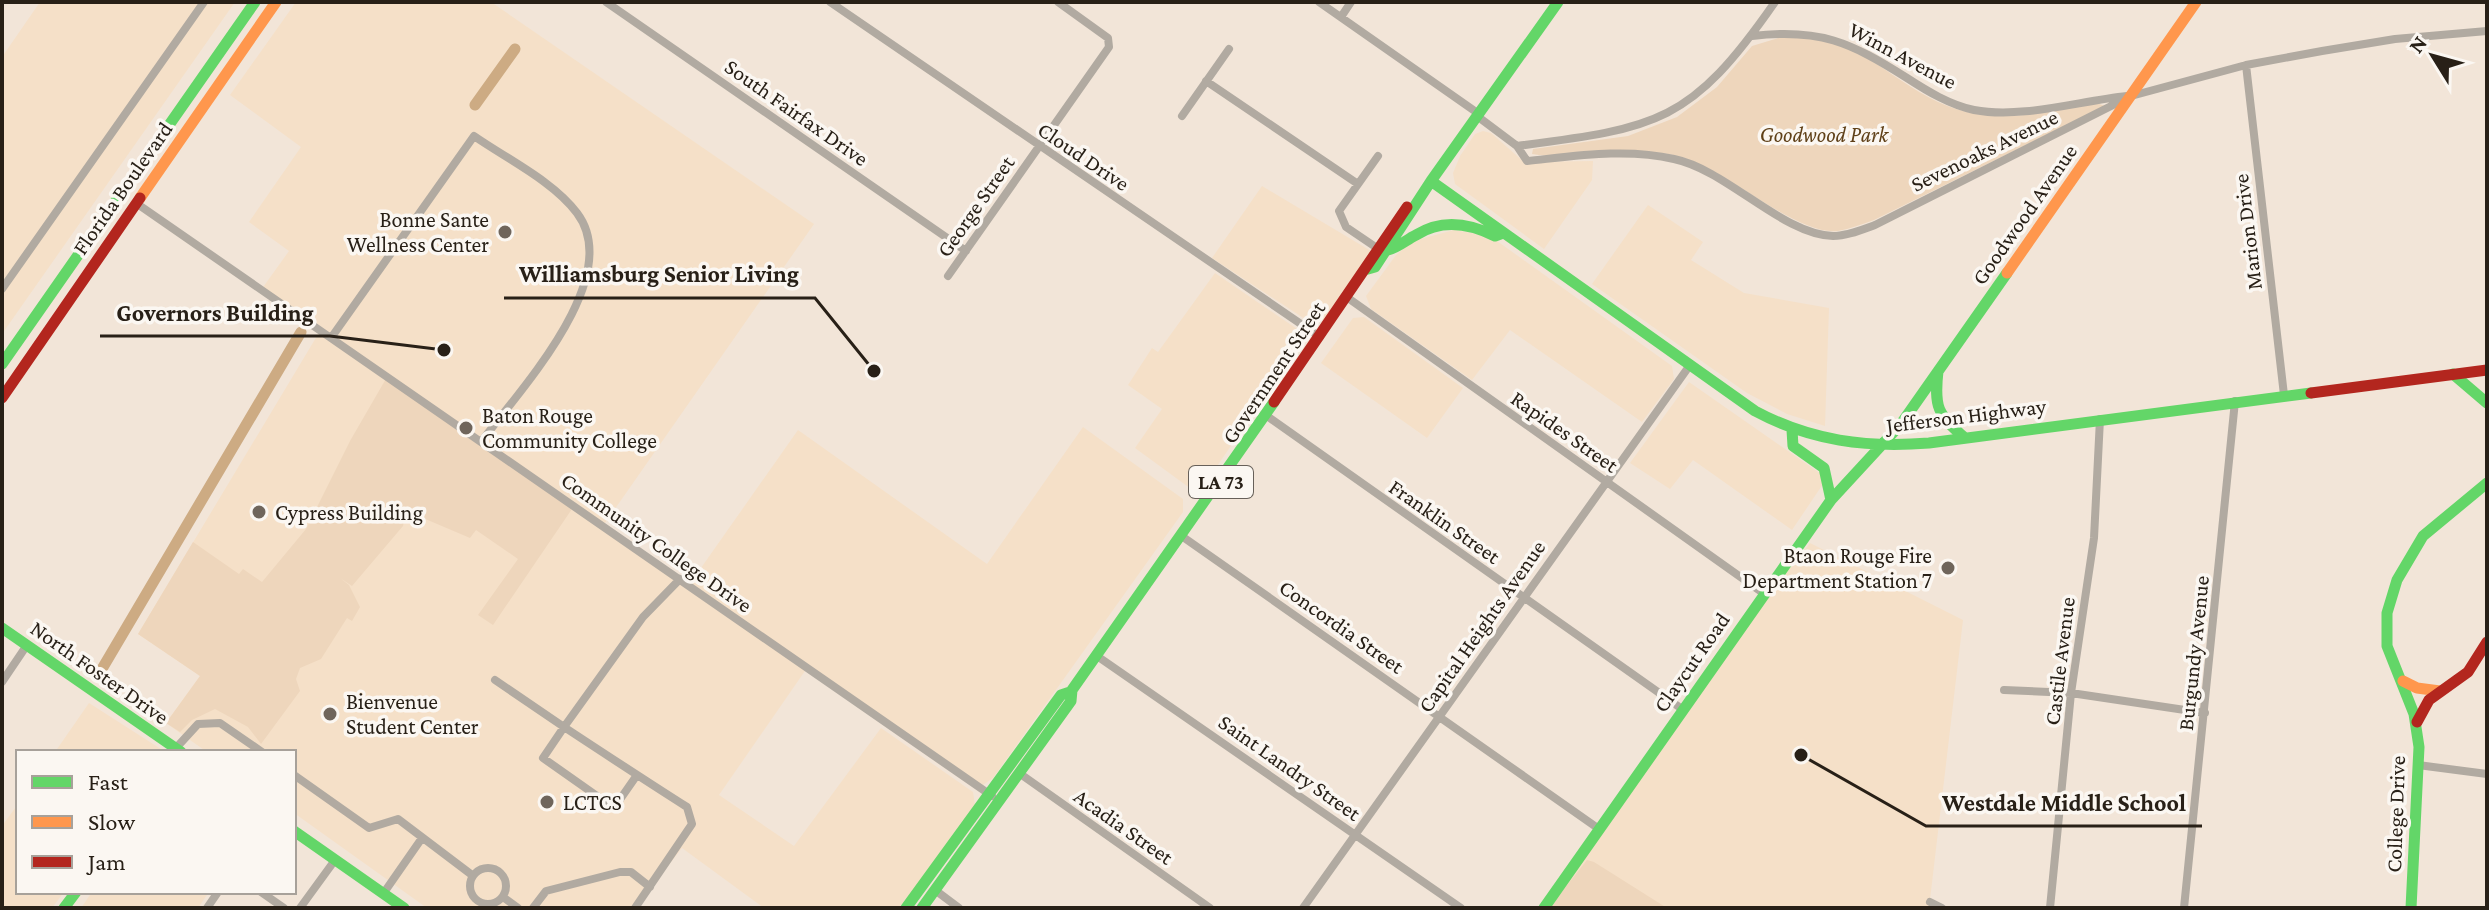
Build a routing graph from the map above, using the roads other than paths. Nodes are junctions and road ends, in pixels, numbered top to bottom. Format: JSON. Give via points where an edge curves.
{"nodes":[{"id":1,"x":204,"y":2,"type":"edge"},
{"id":2,"x":255,"y":2,"type":"edge"},
{"id":3,"x":276,"y":2,"type":"edge"},
{"id":4,"x":606,"y":2,"type":"edge"},
{"id":5,"x":830,"y":2,"type":"edge"},
{"id":6,"x":1058,"y":2,"type":"edge"},
{"id":7,"x":1319,"y":2,"type":"edge"},
{"id":8,"x":1351,"y":2,"type":"edge"},
{"id":9,"x":1558,"y":2,"type":"edge"},
{"id":10,"x":1775,"y":2,"type":"edge"},
{"id":11,"x":2196,"y":2,"type":"edge"},
{"id":12,"x":1341,"y":17,"type":"junction"},
{"id":13,"x":2487,"y":31,"type":"edge"},
{"id":14,"x":1752,"y":36,"type":"junction"},
{"id":15,"x":1229,"y":49,"type":"dead end"},
{"id":16,"x":2246,"y":65,"type":"junction"},
{"id":17,"x":1206,"y":81,"type":"junction"},
{"id":18,"x":2131,"y":96,"type":"junction"},
{"id":19,"x":1478,"y":115,"type":"junction"},
{"id":20,"x":1182,"y":116,"type":"dead end"},
{"id":21,"x":165,"y":131,"type":"junction"},
{"id":22,"x":179,"y":141,"type":"junction"},
{"id":23,"x":1517,"y":146,"type":"junction"},
{"id":24,"x":1038,"y":147,"type":"junction"},
{"id":25,"x":1378,"y":156,"type":"dead end"},
{"id":26,"x":1431,"y":181,"type":"junction"},
{"id":27,"x":1358,"y":184,"type":"junction"},
{"id":28,"x":136,"y":203,"type":"junction"},
{"id":29,"x":1503,"y":233,"type":"junction"},
{"id":30,"x":1383,"y":249,"type":"junction"},
{"id":31,"x":966,"y":251,"type":"junction"},
{"id":32,"x":948,"y":276,"type":"dead end"},
{"id":33,"x":2,"y":289,"type":"edge"},
{"id":34,"x":1348,"y":298,"type":"junction"},
{"id":35,"x":1320,"y":337,"type":"junction"},
{"id":36,"x":331,"y":338,"type":"junction"},
{"id":37,"x":2,"y":364,"type":"edge"},
{"id":38,"x":1690,"y":365,"type":"junction"},
{"id":39,"x":2487,"y":370,"type":"edge"},
{"id":40,"x":1938,"y":371,"type":"junction"},
{"id":41,"x":2453,"y":374,"type":"junction"},
{"id":42,"x":2284,"y":395,"type":"junction"},
{"id":43,"x":2,"y":398,"type":"edge"},
{"id":44,"x":2235,"y":401,"type":"junction"},
{"id":45,"x":2487,"y":403,"type":"edge"},
{"id":46,"x":1267,"y":416,"type":"junction"},
{"id":47,"x":2100,"y":419,"type":"junction"},
{"id":48,"x":1792,"y":430,"type":"junction"},
{"id":49,"x":1965,"y":438,"type":"junction"},
{"id":50,"x":481,"y":442,"type":"junction"},
{"id":51,"x":1880,"y":446,"type":"junction"},
{"id":52,"x":1606,"y":481,"type":"junction"},
{"id":53,"x":2487,"y":483,"type":"edge"},
{"id":54,"x":1831,"y":500,"type":"junction"},
{"id":55,"x":1183,"y":537,"type":"junction"},
{"id":56,"x":680,"y":579,"type":"junction"},
{"id":57,"x":1763,"y":593,"type":"junction"},
{"id":58,"x":1523,"y":598,"type":"junction"},
{"id":59,"x":2,"y":628,"type":"edge"},
{"id":60,"x":2487,"y":642,"type":"edge"},
{"id":61,"x":27,"y":645,"type":"junction"},
{"id":62,"x":1097,"y":656,"type":"junction"},
{"id":63,"x":495,"y":680,"type":"dead end"},
{"id":64,"x":2403,"y":680,"type":"junction"},
{"id":65,"x":2,"y":682,"type":"edge"},
{"id":66,"x":2004,"y":690,"type":"dead end"},
{"id":67,"x":2441,"y":691,"type":"junction"},
{"id":68,"x":1070,"y":692,"type":"junction"},
{"id":69,"x":2071,"y":693,"type":"junction"},
{"id":70,"x":1682,"y":709,"type":"junction"},
{"id":71,"x":2205,"y":713,"type":"junction"},
{"id":72,"x":1440,"y":715,"type":"junction"},
{"id":73,"x":2417,"y":722,"type":"junction"},
{"id":74,"x":564,"y":727,"type":"junction"},
{"id":75,"x":1035,"y":731,"type":"junction"},
{"id":76,"x":175,"y":750,"type":"edge"},
{"id":77,"x":177,"y":750,"type":"edge"},
{"id":78,"x":259,"y":750,"type":"edge"},
{"id":79,"x":2418,"y":765,"type":"junction"},
{"id":80,"x":1019,"y":773,"type":"junction"},
{"id":81,"x":2487,"y":774,"type":"edge"},
{"id":82,"x":637,"y":775,"type":"junction"},
{"id":83,"x":296,"y":776,"type":"edge"},
{"id":84,"x":994,"y":797,"type":"junction"},
{"id":85,"x":1599,"y":829,"type":"junction"},
{"id":86,"x":296,"y":832,"type":"edge"},
{"id":87,"x":1355,"y":834,"type":"junction"},
{"id":88,"x":422,"y":838,"type":"junction"},
{"id":89,"x":335,"y":860,"type":"junction"},
{"id":90,"x":472,"y":875,"type":"junction"},
{"id":91,"x":650,"y":887,"type":"junction"},
{"id":92,"x":935,"y":890,"type":"junction"},
{"id":93,"x":264,"y":894,"type":"edge"},
{"id":94,"x":383,"y":894,"type":"junction"},
{"id":95,"x":503,"y":897,"type":"junction"},
{"id":96,"x":1930,"y":902,"type":"dead end"},
{"id":97,"x":284,"y":908,"type":"edge"},
{"id":98,"x":300,"y":908,"type":"edge"},
{"id":99,"x":404,"y":908,"type":"edge"},
{"id":100,"x":518,"y":908,"type":"edge"},
{"id":101,"x":533,"y":908,"type":"edge"},
{"id":102,"x":635,"y":908,"type":"edge"},
{"id":103,"x":906,"y":908,"type":"edge"},
{"id":104,"x":922,"y":908,"type":"edge"},
{"id":105,"x":959,"y":908,"type":"edge"},
{"id":106,"x":1210,"y":908,"type":"edge"},
{"id":107,"x":1303,"y":908,"type":"edge"},
{"id":108,"x":1461,"y":908,"type":"edge"},
{"id":109,"x":1544,"y":908,"type":"edge"},
{"id":110,"x":1942,"y":908,"type":"edge"},
{"id":111,"x":2050,"y":908,"type":"edge"},
{"id":112,"x":2184,"y":908,"type":"edge"},
{"id":113,"x":2411,"y":908,"type":"edge"}],
"edges":[{"from":1,"to":33,"type":"street"},
{"from":2,"to":21,"type":"main road","name":"Florida Boulevard"},
{"from":3,"to":22,"type":"main road","name":"Florida Boulevard"},
{"from":4,"to":31,"type":"street","name":"South Fairfax Drive"},
{"from":5,"to":24,"type":"street","name":"Cloud Drive"},
{"from":6,"to":24,"type":"street","name":"George Street","via":[[1108,38],[1109,47]]},
{"from":7,"to":12,"type":"street","name":"Sevenoaks Avenue"},
{"from":8,"to":12,"type":"street"},
{"from":9,"to":19,"type":"main road","name":"Government Street"},
{"from":10,"to":14,"type":"street"},
{"from":11,"to":18,"type":"main road","name":"Goodwood Avenue"},
{"from":12,"to":19,"type":"street","name":"Sevenoaks Avenue"},
{"from":13,"to":16,"type":"street","name":"Sevenoaks Avenue","via":[[2395,39]]},
{"from":14,"to":18,"type":"street","name":"Winn Avenue","via":[[1829,36],[1972,110],[2008,113]]},
{"from":14,"to":23,"type":"street","via":[[1701,93],[1659,119]]},
{"from":15,"to":17,"type":"street"},
{"from":16,"to":18,"type":"street","name":"Sevenoaks Avenue"},
{"from":16,"to":42,"type":"street","name":"Marion Drive"},
{"from":17,"to":20,"type":"street"},
{"from":17,"to":27,"type":"street"},
{"from":18,"to":23,"type":"street","name":"Sevenoaks Avenue","via":[[1875,225],[1845,235],[1806,229],[1716,176],[1675,159],[1613,153],[1527,161]]},
{"from":18,"to":40,"type":"main road","name":"Goodwood Avenue"},
{"from":19,"to":23,"type":"street","name":"Sevenoaks Avenue"},
{"from":19,"to":26,"type":"main road","name":"Government Street"},
{"from":21,"to":22,"type":"main road"},
{"from":21,"to":37,"type":"main road","name":"Florida Boulevard"},
{"from":22,"to":28,"type":"main road","name":"Florida Boulevard"},
{"from":24,"to":31,"type":"street","name":"George Street"},
{"from":24,"to":35,"type":"street","name":"Cloud Drive"},
{"from":25,"to":27,"type":"street"},
{"from":26,"to":29,"type":"main road","name":"Jefferson Highway"},
{"from":26,"to":30,"type":"main road","name":"Government Street"},
{"from":27,"to":30,"type":"street","via":[[1339,211],[1346,227]]},
{"from":28,"to":36,"type":"street","name":"Community College Drive"},
{"from":28,"to":43,"type":"main road","name":"Florida Boulevard"},
{"from":29,"to":30,"type":"main road","via":[[1495,236],[1445,224],[1421,231],[1398,249]]},
{"from":29,"to":38,"type":"main road","name":"Jefferson Highway"},
{"from":30,"to":34,"type":"main road","name":"Government Street","number":"LA 73","via":[[1367,262],[1368,269]]},
{"from":31,"to":32,"type":"street","name":"George Street"},
{"from":34,"to":35,"type":"main road","name":"Government Street","number":"LA 73"},
{"from":34,"to":52,"type":"street","name":"Rapides Street"},
{"from":35,"to":46,"type":"main road","name":"Government Street","number":"LA 73"},
{"from":36,"to":50,"type":"street","name":"Community College Drive"},
{"from":36,"to":50,"type":"street","via":[[474,136],[551,189],[577,213],[589,251],[589,272],[568,322]]},
{"from":38,"to":48,"type":"main road","name":"Jefferson Highway"},
{"from":38,"to":52,"type":"street","name":"Capital Heights Avenue"},
{"from":39,"to":41,"type":"main road","name":"Jefferson Highway"},
{"from":40,"to":49,"type":"main road","via":[[1935,401],[1945,421]]},
{"from":40,"to":51,"type":"main road","name":"Goodwood Avenue"},
{"from":41,"to":42,"type":"main road","name":"Jefferson Highway"},
{"from":41,"to":45,"type":"main road"},
{"from":42,"to":44,"type":"main road","name":"Jefferson Highway"},
{"from":44,"to":47,"type":"main road","name":"Jefferson Highway"},
{"from":44,"to":71,"type":"street","name":"Burgundy Avenue"},
{"from":46,"to":55,"type":"main road","name":"Government Street","number":"LA 73"},
{"from":46,"to":58,"type":"street","name":"Franklin Street"},
{"from":47,"to":49,"type":"main road","name":"Jefferson Highway"},
{"from":47,"to":69,"type":"street","name":"Castile Avenue","via":[[2094,538]]},
{"from":48,"to":51,"type":"main road","name":"Jefferson Highway","via":[[1835,442]]},
{"from":48,"to":54,"type":"main road","via":[[1793,446],[1824,468]]},
{"from":49,"to":51,"type":"main road","name":"Jefferson Highway"},
{"from":50,"to":56,"type":"street","name":"Community College Drive"},
{"from":51,"to":54,"type":"main road","name":"Claycut Road"},
{"from":52,"to":57,"type":"street","name":"Rapides Street"},
{"from":52,"to":58,"type":"street","name":"Capital Heights Avenue"},
{"from":53,"to":64,"type":"main road","name":"College Drive","via":[[2433,525],[2406,560],[2386,631],[2390,657]]},
{"from":54,"to":57,"type":"main road","name":"Claycut Road"},
{"from":55,"to":62,"type":"main road","name":"Government Street","number":"LA 73"},
{"from":55,"to":72,"type":"street","name":"Concordia Street"},
{"from":56,"to":74,"type":"street","via":[[643,617]]},
{"from":56,"to":84,"type":"street","name":"Community College Drive"},
{"from":57,"to":70,"type":"main road","name":"Claycut Road"},
{"from":58,"to":70,"type":"street","name":"Franklin Street"},
{"from":58,"to":72,"type":"street","name":"Capital Heights Avenue"},
{"from":59,"to":61,"type":"main road","name":"North Foster Drive"},
{"from":60,"to":67,"type":"main road","via":[[2468,672]]},
{"from":61,"to":65,"type":"street"},
{"from":61,"to":76,"type":"main road","name":"North Foster Drive"},
{"from":62,"to":68,"type":"main road","name":"Government Street","number":"LA 73"},
{"from":62,"to":87,"type":"street","name":"Saint Landry Street"},
{"from":63,"to":74,"type":"street"},
{"from":64,"to":67,"type":"main road"},
{"from":64,"to":73,"type":"main road","name":"College Drive"},
{"from":66,"to":69,"type":"street"},
{"from":67,"to":73,"type":"main road"},
{"from":68,"to":75,"type":"main road","name":"Government Street","number":"LA 73","via":[[1061,695]]},
{"from":68,"to":80,"type":"main road","name":"Government Street","number":"LA 73","via":[[1071,701]]},
{"from":69,"to":71,"type":"street"},
{"from":69,"to":111,"type":"street","name":"Castile Avenue"},
{"from":70,"to":85,"type":"main road","name":"Claycut Road"},
{"from":71,"to":112,"type":"street","name":"Burgundy Avenue"},
{"from":72,"to":85,"type":"street","name":"Concordia Street"},
{"from":72,"to":87,"type":"street","name":"Capital Heights Avenue"},
{"from":73,"to":79,"type":"main road","name":"College Drive"},
{"from":74,"to":82,"type":"street"},
{"from":74,"to":82,"type":"street","via":[[543,758],[614,808]]},
{"from":75,"to":80,"type":"main road","via":[[1017,763]]},
{"from":75,"to":84,"type":"main road","name":"Government Street","number":"LA 73"},
{"from":77,"to":78,"type":"street","via":[[198,724],[220,723]]},
{"from":79,"to":81,"type":"street"},
{"from":79,"to":113,"type":"main road","name":"College Drive"},
{"from":80,"to":84,"type":"main road","name":"Government Street","number":"LA 73"},
{"from":80,"to":106,"type":"street","name":"Acadia Street"},
{"from":82,"to":91,"type":"street","via":[[687,807],[692,824]]},
{"from":83,"to":88,"type":"street","via":[[369,828],[398,819]]},
{"from":84,"to":92,"type":"main road","name":"Government Street","number":"LA 73"},
{"from":84,"to":103,"type":"main road","name":"Government Street","number":"LA 73"},
{"from":85,"to":109,"type":"main road","name":"Claycut Road"},
{"from":86,"to":89,"type":"main road"},
{"from":87,"to":107,"type":"street","name":"Capital Heights Avenue"},
{"from":87,"to":108,"type":"street","name":"Saint Landry Street"},
{"from":88,"to":90,"type":"street"},
{"from":88,"to":94,"type":"street"},
{"from":89,"to":94,"type":"main road"},
{"from":89,"to":98,"type":"street"},
{"from":90,"to":95,"type":"street","via":[[474,896],[482,904]]},
{"from":90,"to":95,"type":"street","via":[[493,869],[502,874],[507,886]]},
{"from":91,"to":101,"type":"street","via":[[631,872],[620,872],[546,891]]},
{"from":91,"to":102,"type":"street"},
{"from":92,"to":104,"type":"main road","name":"Government Street","number":"LA 73"},
{"from":92,"to":105,"type":"street"},
{"from":93,"to":97,"type":"street"},
{"from":94,"to":99,"type":"main road"},
{"from":95,"to":100,"type":"street"},
{"from":96,"to":110,"type":"street"}]}
